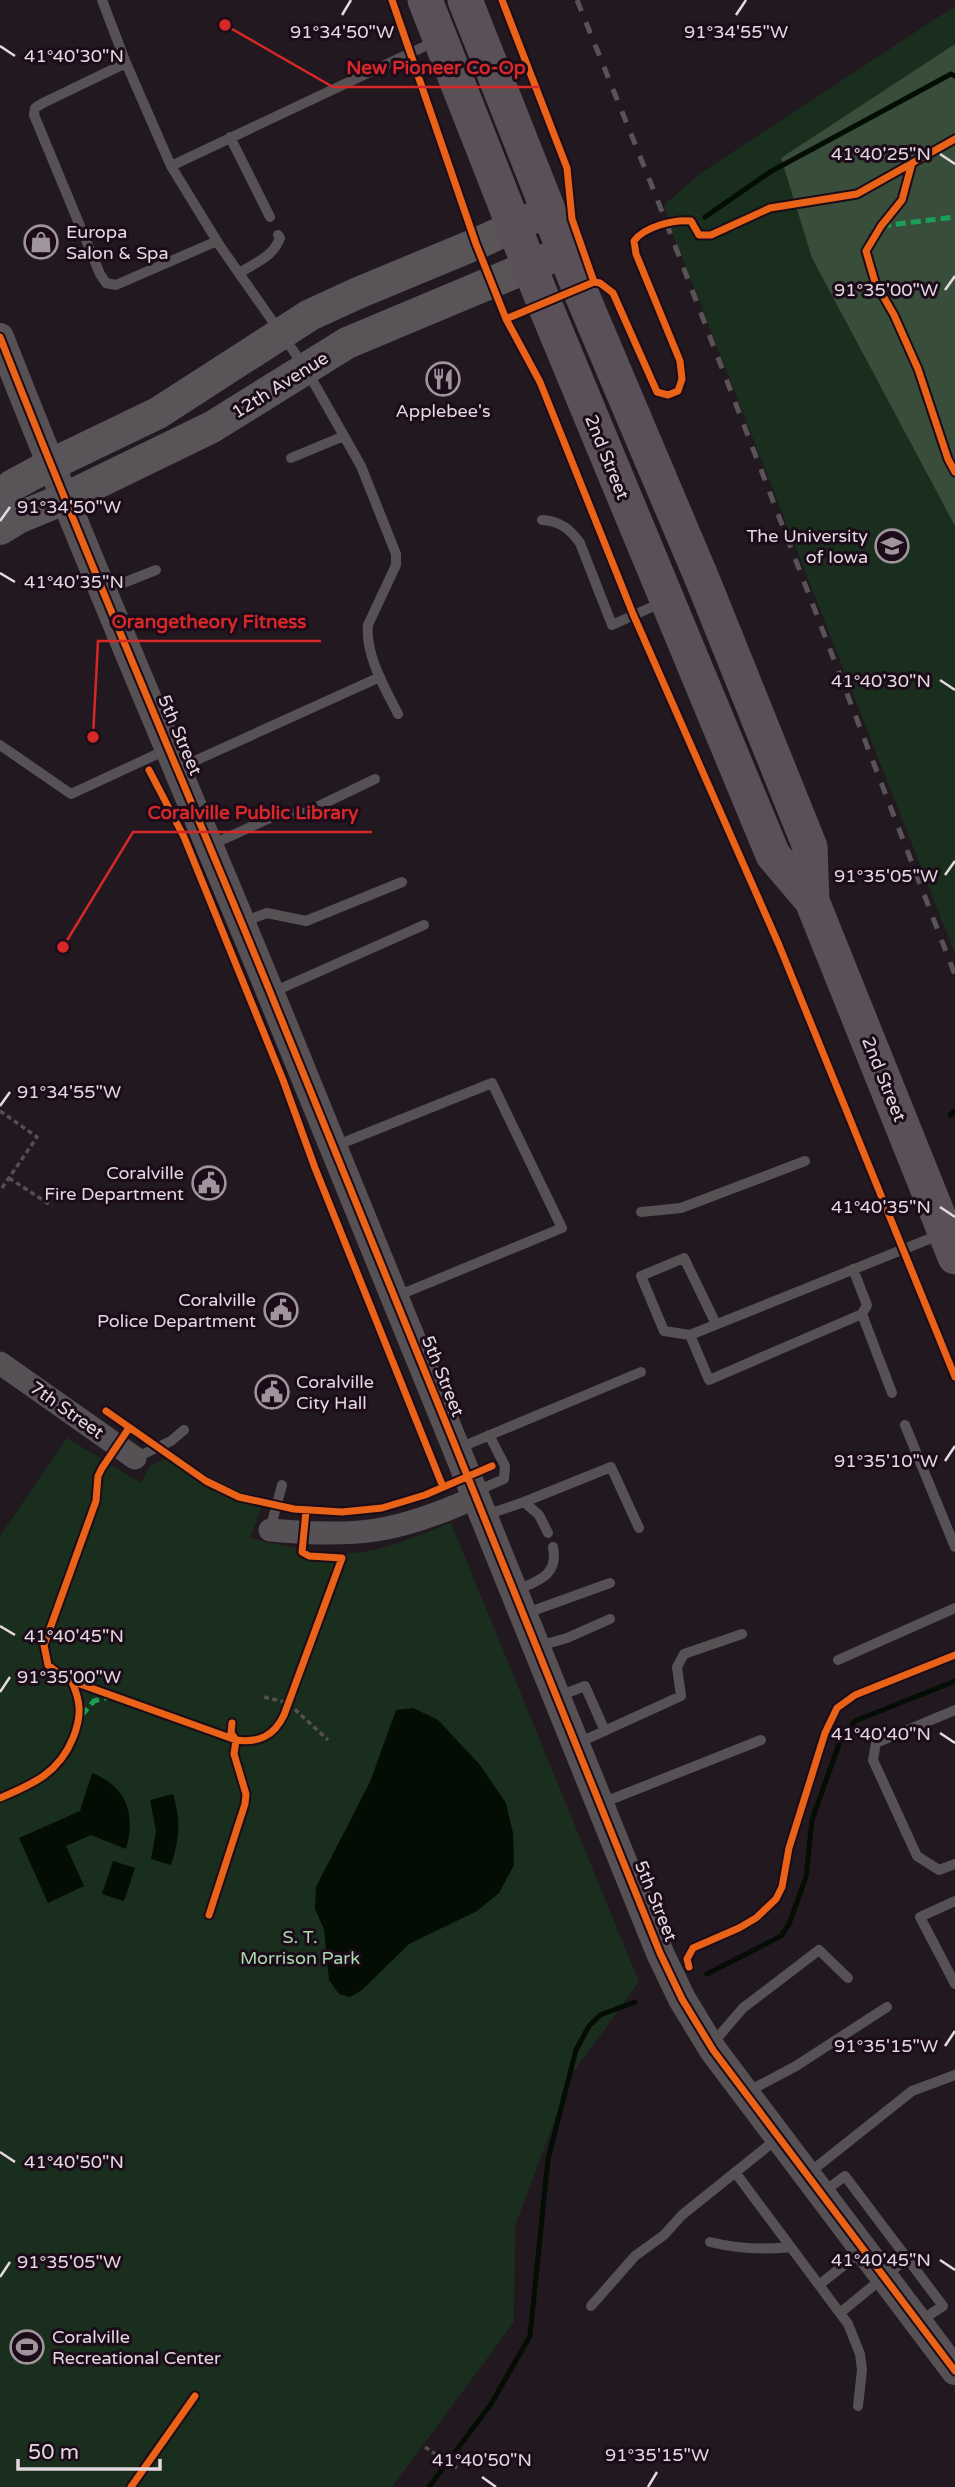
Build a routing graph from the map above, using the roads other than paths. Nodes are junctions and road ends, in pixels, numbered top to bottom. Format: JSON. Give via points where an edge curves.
{"nodes":[{"id":1,"x":102,"y":0,"type":"edge"},
{"id":2,"x":425,"y":0,"type":"edge"},
{"id":3,"x":465,"y":0,"type":"edge"},
{"id":4,"x":440,"y":39,"type":"junction"},
{"id":5,"x":126,"y":63,"type":"junction"},
{"id":6,"x":230,"y":137,"type":"junction"},
{"id":7,"x":171,"y":166,"type":"junction"},
{"id":8,"x":548,"y":211,"type":"junction"},
{"id":9,"x":270,"y":217,"type":"dead end"},
{"id":10,"x":514,"y":226,"type":"junction"},
{"id":11,"x":278,"y":235,"type":"dead end"},
{"id":12,"x":217,"y":241,"type":"junction"},
{"id":13,"x":564,"y":252,"type":"junction"},
{"id":14,"x":530,"y":265,"type":"junction"},
{"id":15,"x":239,"y":273,"type":"junction"},
{"id":16,"x":282,"y":333,"type":"junction"},
{"id":17,"x":0,"y":337,"type":"edge"},
{"id":18,"x":306,"y":369,"type":"junction"},
{"id":19,"x":344,"y":436,"type":"junction"},
{"id":20,"x":291,"y":458,"type":"dead end"},
{"id":21,"x":50,"y":465,"type":"junction"},
{"id":22,"x":0,"y":496,"type":"edge"},
{"id":23,"x":64,"y":499,"type":"junction"},
{"id":24,"x":542,"y":520,"type":"dead end"},
{"id":25,"x":0,"y":529,"type":"edge"},
{"id":26,"x":156,"y":570,"type":"dead end"},
{"id":27,"x":103,"y":591,"type":"junction"},
{"id":28,"x":666,"y":601,"type":"junction"},
{"id":29,"x":380,"y":677,"type":"junction"},
{"id":30,"x":398,"y":714,"type":"dead end"},
{"id":31,"x":0,"y":745,"type":"edge"},
{"id":32,"x":173,"y":759,"type":"junction"},
{"id":33,"x":375,"y":779,"type":"dead end"},
{"id":34,"x":209,"y":846,"type":"junction"},
{"id":35,"x":402,"y":882,"type":"dead end"},
{"id":36,"x":812,"y":901,"type":"junction"},
{"id":37,"x":241,"y":923,"type":"junction"},
{"id":38,"x":424,"y":925,"type":"dead end"},
{"id":39,"x":270,"y":993,"type":"junction"},
{"id":40,"x":333,"y":1147,"type":"junction"},
{"id":41,"x":805,"y":1161,"type":"dead end"},
{"id":42,"x":640,"y":1212,"type":"dead end"},
{"id":43,"x":950,"y":1245,"type":"edge"},
{"id":44,"x":853,"y":1269,"type":"junction"},
{"id":45,"x":394,"y":1297,"type":"junction"},
{"id":46,"x":862,"y":1314,"type":"junction"},
{"id":47,"x":716,"y":1324,"type":"junction"},
{"id":48,"x":690,"y":1335,"type":"junction"},
{"id":49,"x":0,"y":1363,"type":"edge"},
{"id":50,"x":641,"y":1372,"type":"dead end"},
{"id":51,"x":892,"y":1393,"type":"dead end"},
{"id":52,"x":905,"y":1425,"type":"dead end"},
{"id":53,"x":184,"y":1430,"type":"dead end"},
{"id":54,"x":489,"y":1435,"type":"junction"},
{"id":55,"x":456,"y":1449,"type":"junction"},
{"id":56,"x":135,"y":1458,"type":"joint"},
{"id":57,"x":282,"y":1485,"type":"dead end"},
{"id":58,"x":478,"y":1502,"type":"junction"},
{"id":59,"x":524,"y":1502,"type":"junction"},
{"id":60,"x":639,"y":1528,"type":"dead end"},
{"id":61,"x":270,"y":1530,"type":"joint"},
{"id":62,"x":548,"y":1533,"type":"dead end"},
{"id":63,"x":553,"y":1547,"type":"dead end"},
{"id":64,"x":955,"y":1547,"type":"edge"},
{"id":65,"x":610,"y":1583,"type":"dead end"},
{"id":66,"x":520,"y":1603,"type":"junction"},
{"id":67,"x":955,"y":1608,"type":"edge"},
{"id":68,"x":610,"y":1619,"type":"dead end"},
{"id":69,"x":742,"y":1634,"type":"dead end"},
{"id":70,"x":536,"y":1647,"type":"junction"},
{"id":71,"x":838,"y":1660,"type":"dead end"},
{"id":72,"x":556,"y":1697,"type":"junction"},
{"id":73,"x":955,"y":1710,"type":"edge"},
{"id":74,"x":606,"y":1731,"type":"junction"},
{"id":75,"x":761,"y":1740,"type":"dead end"},
{"id":76,"x":576,"y":1744,"type":"junction"},
{"id":77,"x":600,"y":1804,"type":"junction"},
{"id":78,"x":955,"y":1864,"type":"edge"},
{"id":79,"x":955,"y":1901,"type":"edge"},
{"id":80,"x":848,"y":1978,"type":"dead end"},
{"id":81,"x":955,"y":1984,"type":"edge"},
{"id":82,"x":887,"y":2007,"type":"dead end"},
{"id":83,"x":711,"y":2046,"type":"junction"},
{"id":84,"x":955,"y":2075,"type":"edge"},
{"id":85,"x":744,"y":2093,"type":"junction"},
{"id":86,"x":778,"y":2138,"type":"junction"},
{"id":87,"x":735,"y":2172,"type":"junction"},
{"id":88,"x":813,"y":2184,"type":"junction"},
{"id":89,"x":710,"y":2242,"type":"dead end"},
{"id":90,"x":792,"y":2247,"type":"junction"},
{"id":91,"x":863,"y":2250,"type":"junction"},
{"id":92,"x":906,"y":2259,"type":"junction"},
{"id":93,"x":884,"y":2277,"type":"junction"},
{"id":94,"x":819,"y":2285,"type":"junction"},
{"id":95,"x":915,"y":2297,"type":"junction"},
{"id":96,"x":591,"y":2306,"type":"dead end"},
{"id":97,"x":841,"y":2312,"type":"junction"},
{"id":98,"x":955,"y":2371,"type":"edge"},
{"id":99,"x":858,"y":2406,"type":"dead end"}],
"edges":[{"from":1,"to":5,"type":"lane"},
{"from":2,"to":4,"type":"main road","name":"2nd Street"},
{"from":3,"to":8,"type":"main road","name":"2nd Street"},
{"from":4,"to":6,"type":"lane"},
{"from":4,"to":10,"type":"main road","name":"2nd Street"},
{"from":5,"to":7,"type":"lane"},
{"from":5,"to":12,"type":"lane","via":[[43,103],[34,115],[100,274],[106,283],[116,285]]},
{"from":6,"to":7,"type":"lane"},
{"from":6,"to":9,"type":"lane"},
{"from":7,"to":12,"type":"lane"},
{"from":8,"to":10,"type":"main road"},
{"from":8,"to":13,"type":"main road","name":"2nd Street"},
{"from":10,"to":14,"type":"main road","name":"2nd Street"},
{"from":10,"to":16,"type":"main road","via":[[358,293]]},
{"from":11,"to":15,"type":"lane","via":[[271,254]]},
{"from":12,"to":15,"type":"lane"},
{"from":13,"to":14,"type":"main road","name":"12th Avenue"},
{"from":13,"to":36,"type":"main road","name":"2nd Street","via":[[810,847]]},
{"from":14,"to":18,"type":"main road","name":"12th Avenue","via":[[359,337]]},
{"from":14,"to":28,"type":"main road","name":"2nd Street"},
{"from":15,"to":16,"type":"lane"},
{"from":16,"to":18,"type":"lane"},
{"from":16,"to":21,"type":"main road","via":[[158,413]]},
{"from":17,"to":21,"type":"street","name":"5th Street"},
{"from":18,"to":19,"type":"lane"},
{"from":18,"to":23,"type":"main road","name":"12th Avenue","via":[[212,427]]},
{"from":19,"to":20,"type":"lane"},
{"from":19,"to":29,"type":"lane","via":[[396,554],[396,565],[368,625],[368,644]]},
{"from":21,"to":22,"type":"main road"},
{"from":21,"to":23,"type":"street","name":"5th Street"},
{"from":23,"to":25,"type":"main road","name":"12th Avenue"},
{"from":23,"to":27,"type":"street","name":"5th Street"},
{"from":24,"to":28,"type":"lane","via":[[561,524],[573,533],[612,625]]},
{"from":26,"to":27,"type":"lane"},
{"from":27,"to":32,"type":"street","name":"5th Street"},
{"from":28,"to":36,"type":"main road","name":"2nd Street","via":[[773,855]]},
{"from":29,"to":30,"type":"lane"},
{"from":29,"to":32,"type":"lane"},
{"from":31,"to":32,"type":"lane","via":[[71,794]]},
{"from":32,"to":34,"type":"street","name":"5th Street"},
{"from":33,"to":34,"type":"lane","via":[[302,814],[281,813]]},
{"from":34,"to":37,"type":"street","name":"5th Street"},
{"from":35,"to":37,"type":"lane","via":[[306,920],[267,913]]},
{"from":36,"to":43,"type":"main road","name":"2nd Street"},
{"from":37,"to":39,"type":"street","name":"5th Street"},
{"from":38,"to":39,"type":"lane"},
{"from":39,"to":40,"type":"street","name":"5th Street"},
{"from":40,"to":45,"type":"street","name":"5th Street"},
{"from":40,"to":45,"type":"lane","via":[[492,1083],[562,1228]]},
{"from":41,"to":42,"type":"lane","via":[[681,1208]]},
{"from":43,"to":44,"type":"lane"},
{"from":44,"to":46,"type":"lane","via":[[867,1305]]},
{"from":44,"to":47,"type":"lane"},
{"from":45,"to":55,"type":"street","name":"5th Street"},
{"from":46,"to":48,"type":"lane","via":[[709,1380]]},
{"from":46,"to":51,"type":"lane"},
{"from":47,"to":48,"type":"lane"},
{"from":47,"to":48,"type":"lane","via":[[684,1258],[641,1276],[664,1331]]},
{"from":49,"to":56,"type":"street","name":"7th Street"},
{"from":50,"to":54,"type":"lane"},
{"from":52,"to":64,"type":"lane"},
{"from":53,"to":56,"type":"lane"},
{"from":54,"to":55,"type":"lane"},
{"from":54,"to":58,"type":"lane","via":[[505,1466],[504,1479]]},
{"from":55,"to":58,"type":"street","name":"5th Street"},
{"from":57,"to":61,"type":"lane"},
{"from":58,"to":59,"type":"lane"},
{"from":58,"to":61,"type":"street","via":[[361,1534]]},
{"from":58,"to":66,"type":"street","name":"5th Street"},
{"from":59,"to":60,"type":"lane","via":[[611,1466]]},
{"from":59,"to":62,"type":"lane","via":[[539,1515]]},
{"from":63,"to":66,"type":"lane","via":[[554,1564],[547,1576]]},
{"from":65,"to":66,"type":"lane"},
{"from":66,"to":70,"type":"street","name":"5th Street"},
{"from":67,"to":71,"type":"lane"},
{"from":68,"to":70,"type":"lane"},
{"from":69,"to":74,"type":"lane","via":[[684,1654],[677,1667],[681,1696]]},
{"from":70,"to":72,"type":"street","name":"5th Street"},
{"from":72,"to":74,"type":"lane","via":[[585,1686]]},
{"from":72,"to":76,"type":"street","name":"5th Street"},
{"from":73,"to":78,"type":"lane","via":[[876,1743],[873,1760],[917,1856],[939,1870]]},
{"from":74,"to":76,"type":"lane"},
{"from":75,"to":77,"type":"lane"},
{"from":76,"to":77,"type":"street","name":"5th Street"},
{"from":77,"to":83,"type":"street","name":"5th Street","via":[[660,1952]]},
{"from":79,"to":81,"type":"lane","via":[[920,1917]]},
{"from":80,"to":83,"type":"lane","via":[[819,1950],[743,2008]]},
{"from":82,"to":85,"type":"lane","via":[[796,2066]]},
{"from":83,"to":85,"type":"street","name":"5th Street"},
{"from":84,"to":88,"type":"lane","via":[[912,2091]]},
{"from":85,"to":86,"type":"street","name":"5th Street"},
{"from":86,"to":87,"type":"lane"},
{"from":86,"to":88,"type":"street","name":"5th Street"},
{"from":87,"to":90,"type":"lane"},
{"from":87,"to":96,"type":"lane","via":[[635,2256]]},
{"from":88,"to":91,"type":"street","name":"5th Street"},
{"from":88,"to":92,"type":"lane","via":[[845,2176]]},
{"from":89,"to":90,"type":"lane","via":[[737,2249]]},
{"from":90,"to":94,"type":"lane"},
{"from":91,"to":93,"type":"street","name":"5th Street"},
{"from":91,"to":94,"type":"lane"},
{"from":92,"to":93,"type":"lane"},
{"from":92,"to":95,"type":"lane"},
{"from":93,"to":95,"type":"street","name":"5th Street"},
{"from":93,"to":97,"type":"lane"},
{"from":94,"to":97,"type":"lane"},
{"from":95,"to":98,"type":"street","name":"5th Street"},
{"from":97,"to":99,"type":"lane","via":[[860,2354]]}]}
